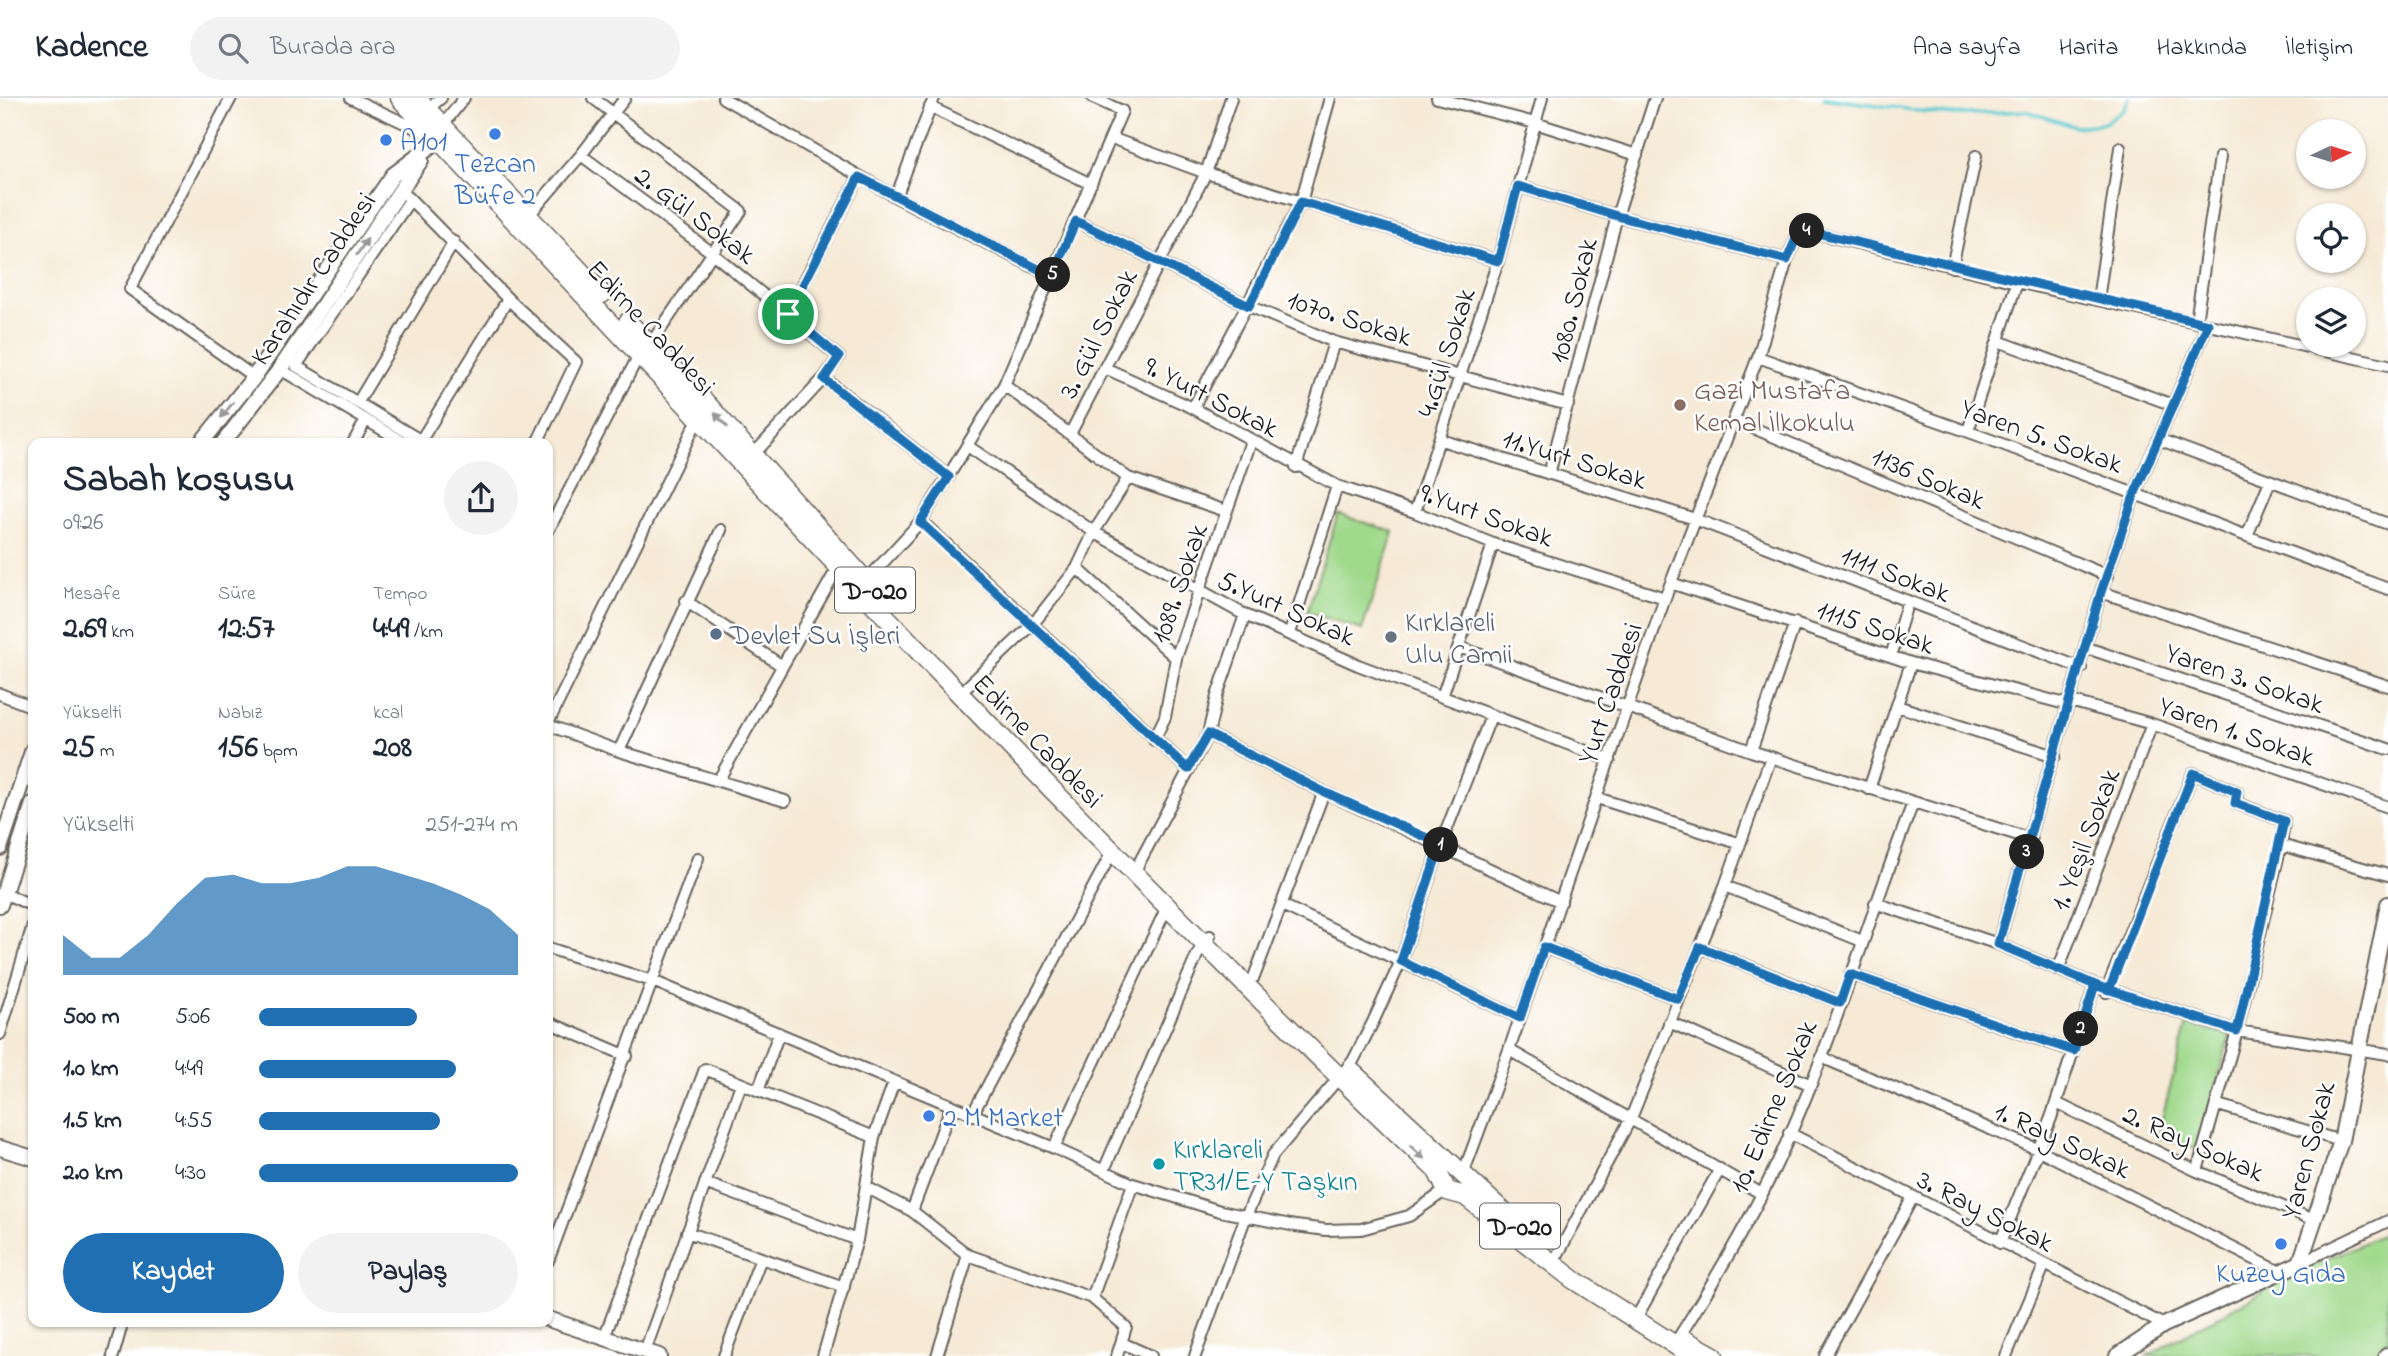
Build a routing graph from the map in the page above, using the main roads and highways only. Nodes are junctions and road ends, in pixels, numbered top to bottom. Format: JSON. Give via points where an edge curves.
{"nodes":[{"id":1,"x":400,"y":98,"type":"edge"},
{"id":2,"x":428,"y":102,"type":"edge"},
{"id":3,"x":439,"y":136,"type":"junction"},
{"id":4,"x":645,"y":349,"type":"junction"},
{"id":5,"x":1207,"y":939,"type":"junction"},
{"id":6,"x":1344,"y":1072,"type":"junction"},
{"id":7,"x":1454,"y":1182,"type":"junction"},
{"id":8,"x":1692,"y":1356,"type":"edge"},
{"id":9,"x":1714,"y":1356,"type":"edge"}],
"edges":[{"from":1,"to":3,"type":"highway","name":"Edirne Caddesi"},
{"from":2,"to":3,"type":"highway","name":"Edirne Caddesi","number":"D-020"},
{"from":3,"to":4,"type":"highway","name":"Edirne Caddesi"},
{"from":3,"to":4,"type":"highway","name":"Edirne Caddesi","number":"D-020","via":[[530,215]]},
{"from":5,"to":4,"type":"highway","name":"Edirne Caddesi","number":"D-020","one_way":true,"via":[[866,581],[753,455]]},
{"from":4,"to":5,"type":"highway","name":"Edirne Caddesi","via":[[830,560],[1112,852]]},
{"from":5,"to":6,"type":"highway","name":"Edirne Caddesi"},
{"from":5,"to":6,"type":"highway","name":"Edirne Caddesi","number":"D-020","via":[[1254,977]]},
{"from":6,"to":7,"type":"highway","name":"Edirne Caddesi"},
{"from":7,"to":8,"type":"highway","name":"Edirne Caddesi","number":"D-020","via":[[1614,1308]]},
{"from":7,"to":9,"type":"highway","name":"Edirne Caddesi","number":"D-020","via":[[1640,1311]]}]}
